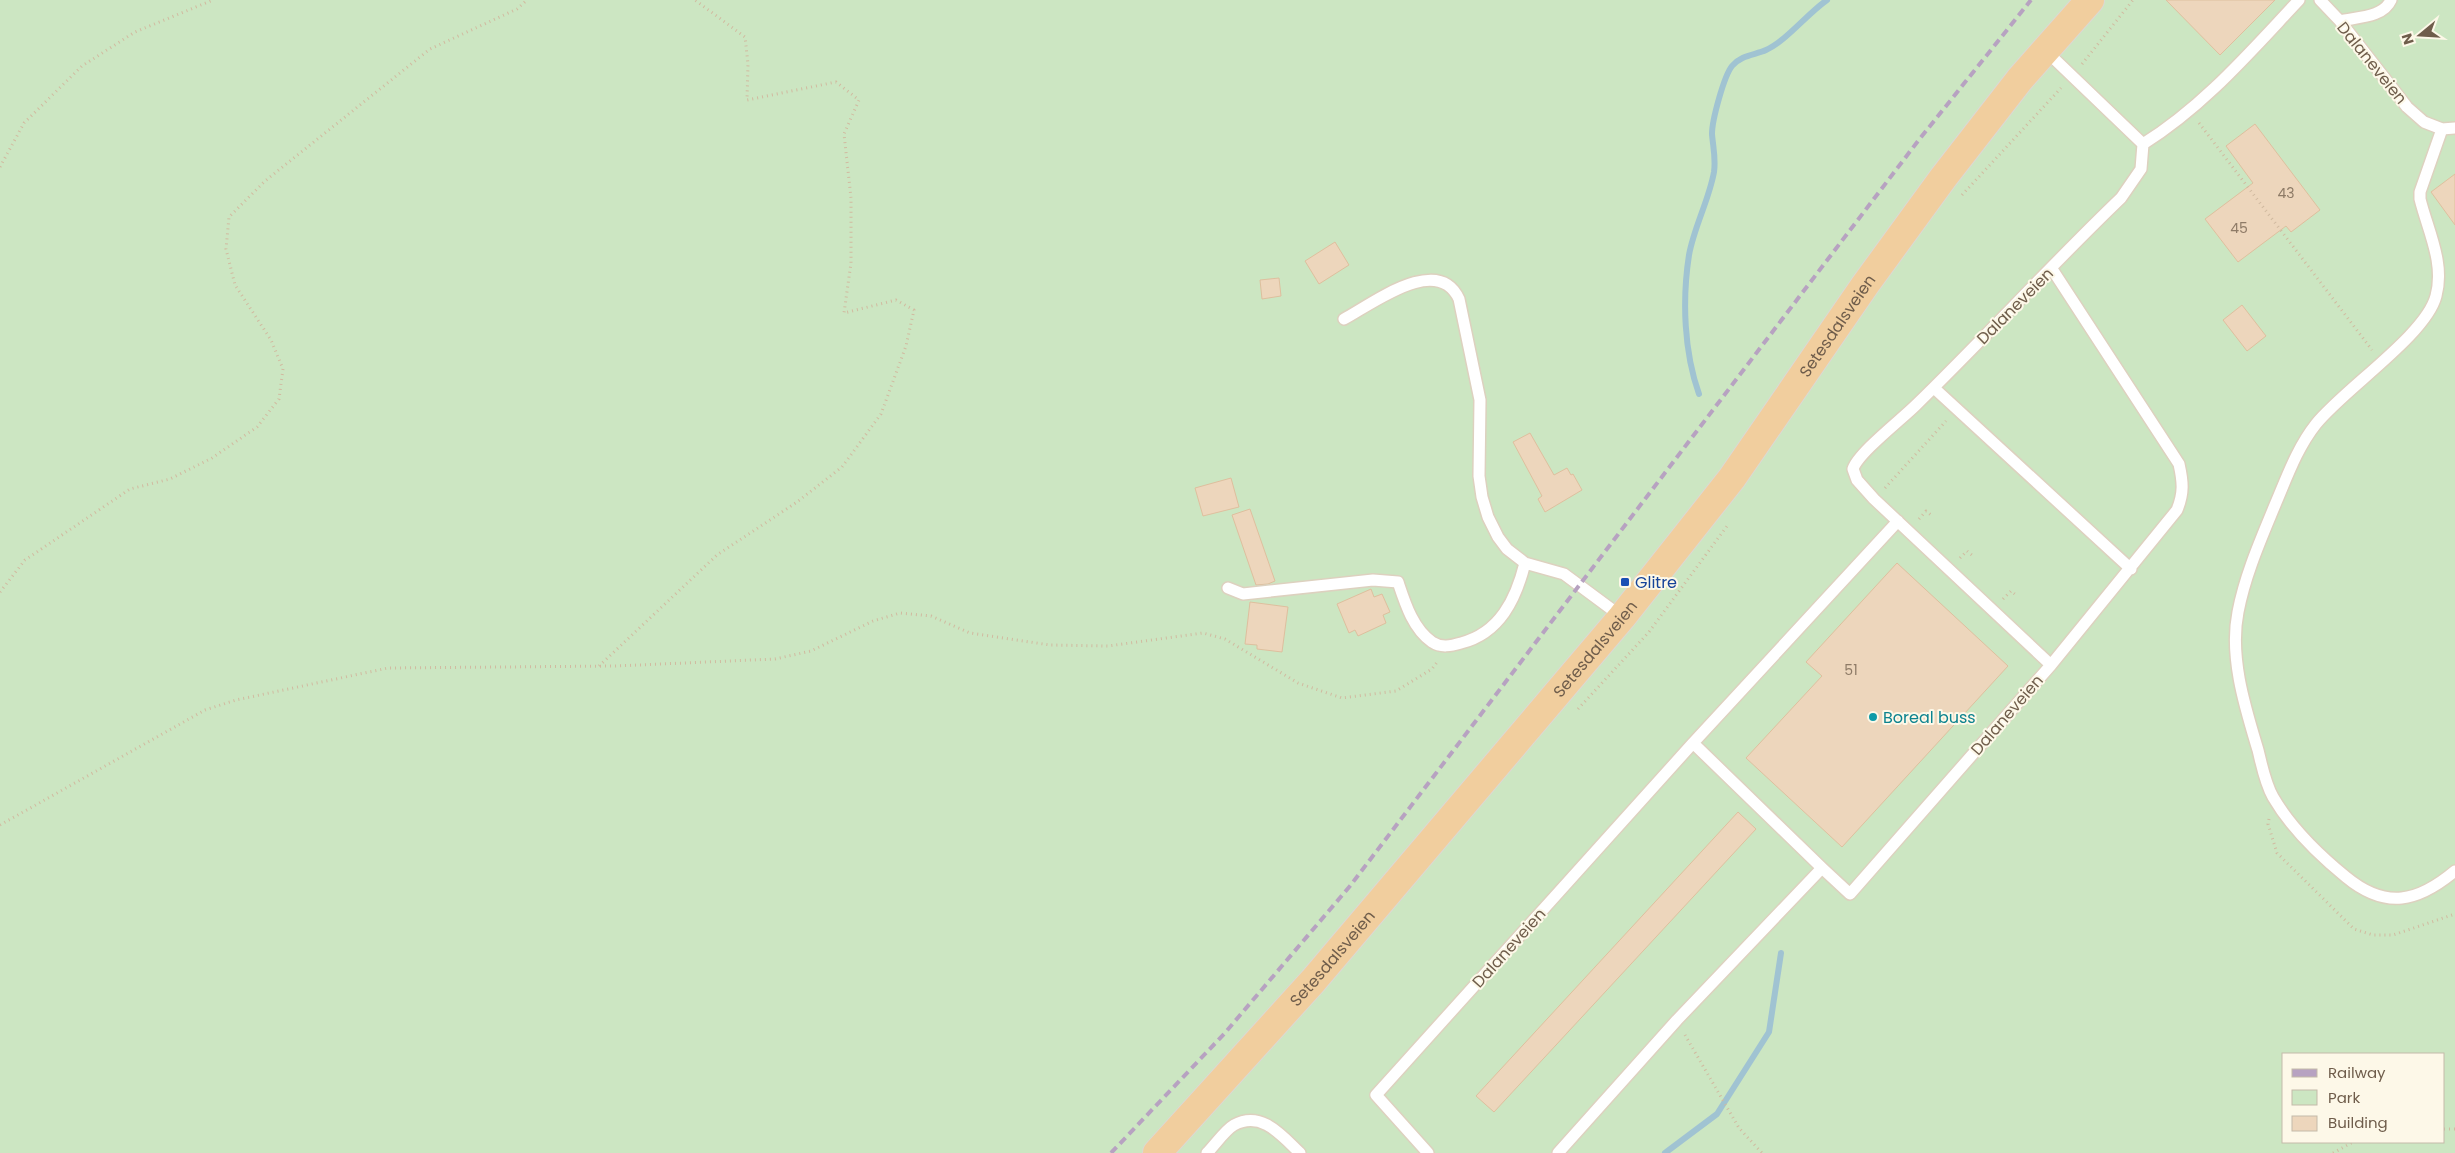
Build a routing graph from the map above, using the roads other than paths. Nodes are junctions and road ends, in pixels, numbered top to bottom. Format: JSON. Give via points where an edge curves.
{"nodes":[{"id":1,"x":2090,"y":0,"type":"edge"},
{"id":2,"x":2299,"y":0,"type":"edge"},
{"id":3,"x":2320,"y":0,"type":"edge"},
{"id":4,"x":2391,"y":0,"type":"edge"},
{"id":5,"x":2340,"y":21,"type":"junction"},
{"id":6,"x":2045,"y":50,"type":"junction"},
{"id":7,"x":2455,"y":128,"type":"edge"},
{"id":8,"x":2442,"y":129,"type":"junction"},
{"id":9,"x":2144,"y":144,"type":"junction"},
{"id":10,"x":2052,"y":269,"type":"junction"},
{"id":11,"x":1344,"y":319,"type":"dead end"},
{"id":12,"x":1934,"y":388,"type":"junction"},
{"id":13,"x":1898,"y":521,"type":"junction"},
{"id":14,"x":1525,"y":563,"type":"junction"},
{"id":15,"x":2131,"y":569,"type":"junction"},
{"id":16,"x":1228,"y":588,"type":"dead end"},
{"id":17,"x":1622,"y":617,"type":"junction"},
{"id":18,"x":2051,"y":665,"type":"junction"},
{"id":19,"x":1693,"y":743,"type":"junction"},
{"id":20,"x":1822,"y":868,"type":"junction"},
{"id":21,"x":2455,"y":871,"type":"edge"},
{"id":22,"x":1157,"y":1153,"type":"edge"},
{"id":23,"x":1208,"y":1153,"type":"edge"},
{"id":24,"x":1300,"y":1153,"type":"edge"},
{"id":25,"x":1428,"y":1153,"type":"edge"},
{"id":26,"x":1558,"y":1153,"type":"edge"}],
"edges":[{"from":1,"to":6,"type":"highway","name":"Setesdalsveien"},
{"from":2,"to":9,"type":"lane","via":[[2222,83]]},
{"from":3,"to":5,"type":"lane","name":"Dalaneveien"},
{"from":4,"to":5,"type":"lane","via":[[2373,15]]},
{"from":5,"to":8,"type":"lane","name":"Dalaneveien","via":[[2407,107],[2424,122]]},
{"from":6,"to":9,"type":"lane"},
{"from":6,"to":17,"type":"highway","name":"Setesdalsveien","via":[[1943,178],[1732,478]]},
{"from":7,"to":8,"type":"lane"},
{"from":8,"to":21,"type":"lane","via":[[2420,192],[2438,264],[2436,298],[2414,330],[2329,409],[2305,440],[2266,526],[2240,604],[2236,637],[2247,713],[2267,784],[2288,818],[2324,858],[2365,890],[2390,899],[2425,891]]},
{"from":9,"to":10,"type":"lane","name":"Dalaneveien","via":[[2141,169],[2122,198]]},
{"from":10,"to":12,"type":"lane","name":"Dalaneveien"},
{"from":10,"to":15,"type":"lane","via":[[2179,464],[2183,496],[2177,510]]},
{"from":11,"to":14,"type":"lane","via":[[1429,278],[1445,282],[1456,290],[1480,400],[1479,476],[1482,497],[1498,537]]},
{"from":12,"to":13,"type":"lane","name":"Dalaneveien","via":[[1856,460],[1852,468],[1857,480]]},
{"from":12,"to":15,"type":"lane"},
{"from":13,"to":18,"type":"lane","name":"Dalaneveien"},
{"from":13,"to":19,"type":"lane","name":"Dalaneveien"},
{"from":14,"to":16,"type":"lane","via":[[1518,590],[1497,621],[1476,638],[1448,646],[1433,642],[1419,629],[1398,582],[1373,580],[1243,594]]},
{"from":14,"to":17,"type":"lane","via":[[1564,574]]},
{"from":15,"to":18,"type":"lane"},
{"from":17,"to":22,"type":"highway","name":"Setesdalsveien","via":[[1313,980]]},
{"from":18,"to":20,"type":"lane","name":"Dalaneveien","via":[[1850,894]]},
{"from":19,"to":20,"type":"lane","name":"Dalaneveien"},
{"from":19,"to":25,"type":"lane","name":"Dalaneveien","via":[[1376,1095]]},
{"from":20,"to":26,"type":"lane","via":[[1677,1020]]},
{"from":23,"to":24,"type":"lane","via":[[1234,1125],[1253,1120],[1273,1126]]}]}
